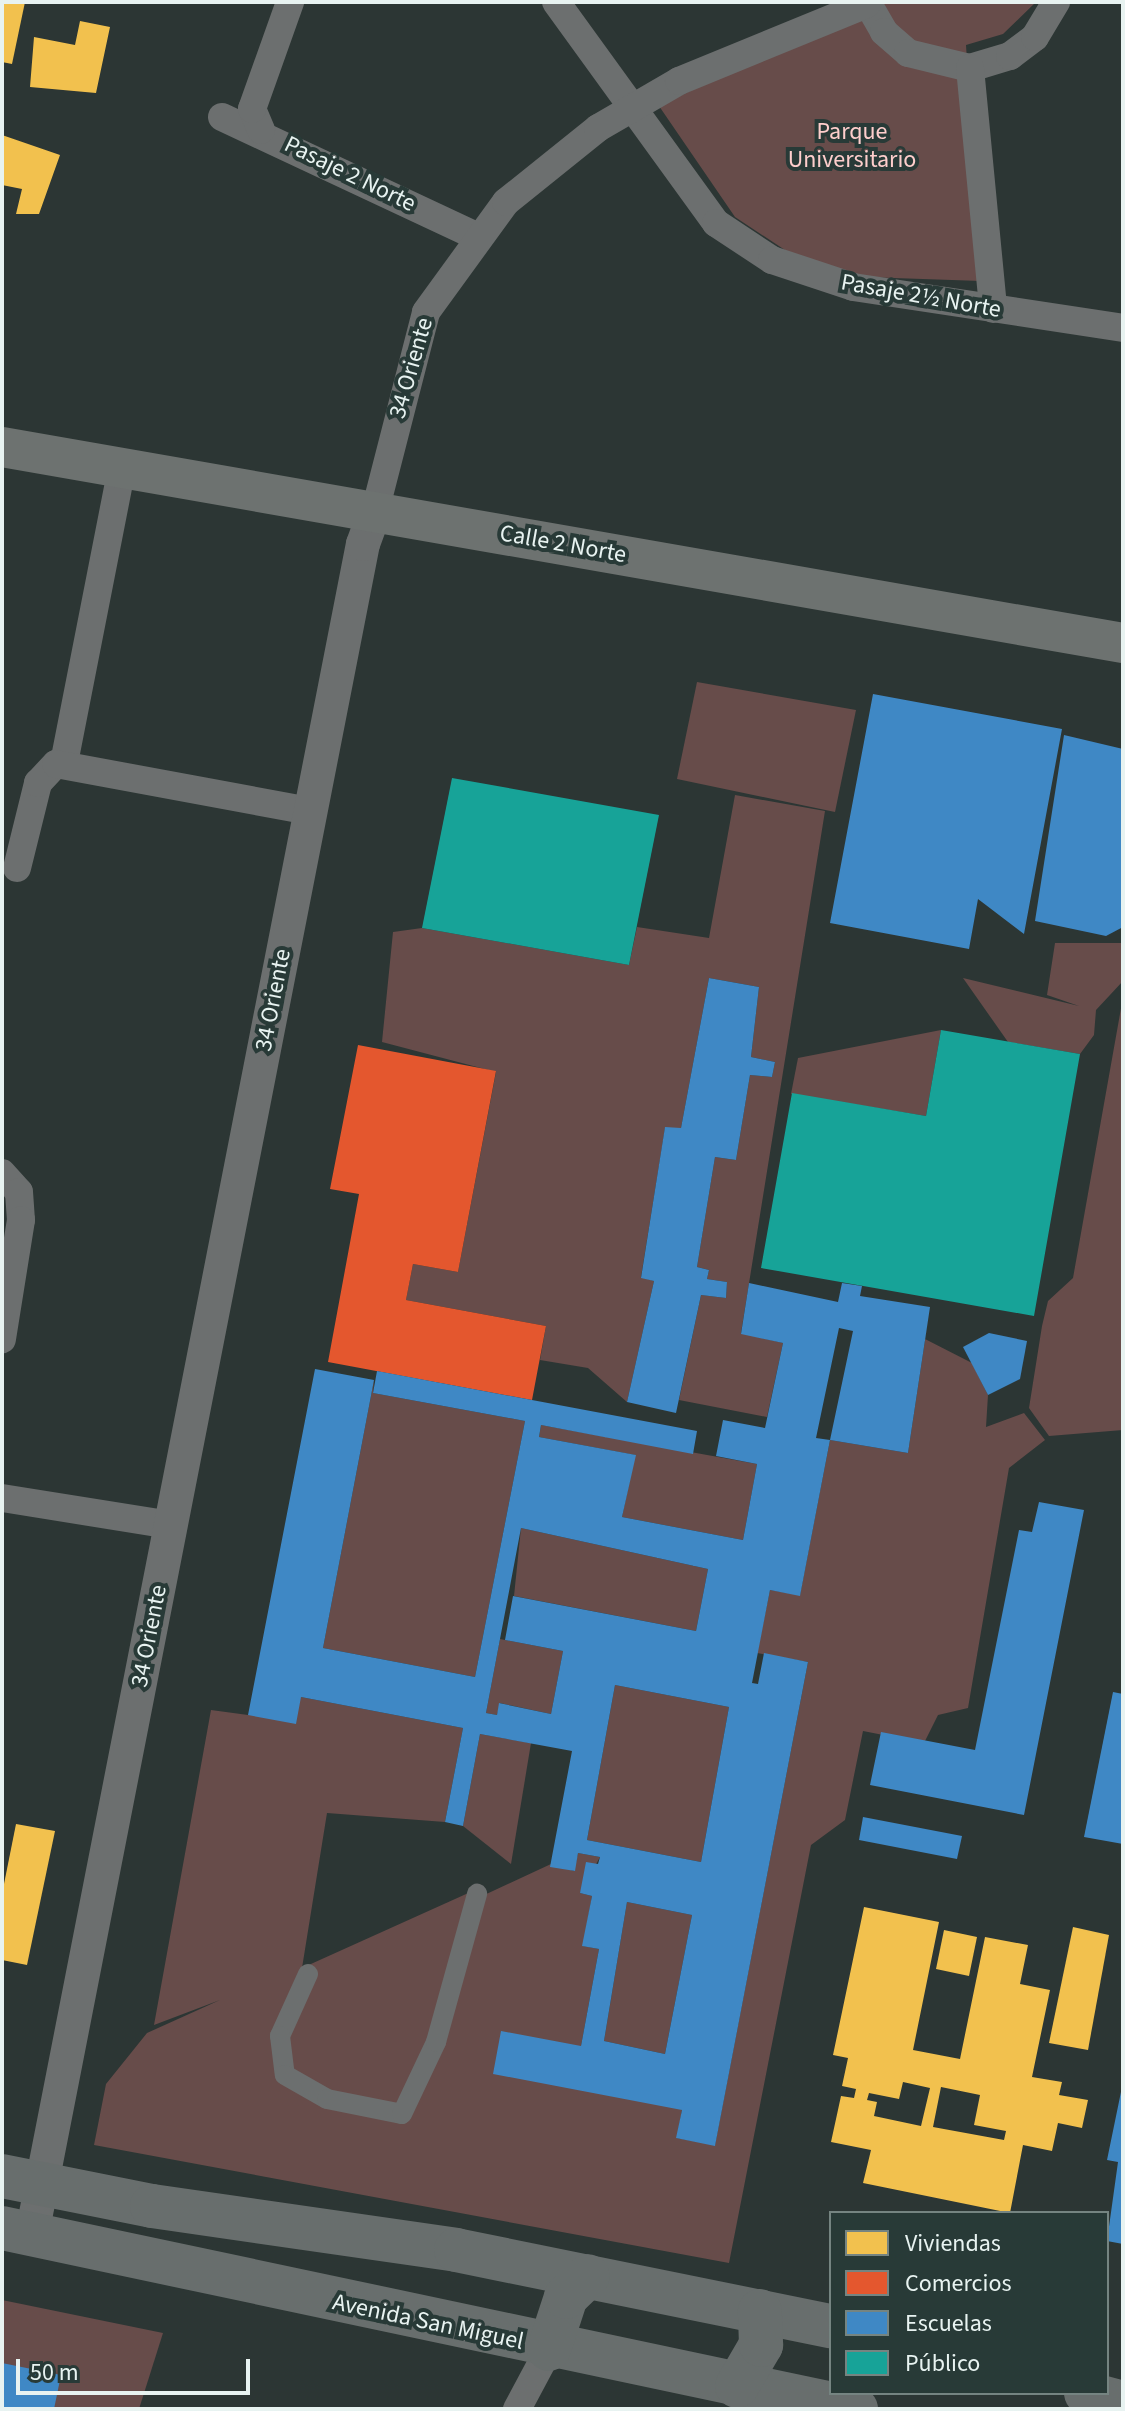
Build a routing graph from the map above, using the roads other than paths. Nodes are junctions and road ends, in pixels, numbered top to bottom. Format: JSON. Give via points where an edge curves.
{"nodes":[{"id":1,"x":290,"y":2,"type":"edge"},
{"id":2,"x":556,"y":2,"type":"edge"},
{"id":3,"x":1056,"y":2,"type":"edge"},
{"id":4,"x":867,"y":3,"type":"edge"},
{"id":5,"x":970,"y":68,"type":"junction"},
{"id":6,"x":636,"y":105,"type":"junction"},
{"id":7,"x":222,"y":117,"type":"dead end"},
{"id":8,"x":261,"y":130,"type":"junction"},
{"id":9,"x":476,"y":236,"type":"junction"},
{"id":10,"x":993,"y":309,"type":"junction"},
{"id":11,"x":1123,"y":328,"type":"edge"},
{"id":12,"x":2,"y":447,"type":"edge"},
{"id":13,"x":122,"y":468,"type":"junction"},
{"id":14,"x":375,"y":511,"type":"junction"},
{"id":15,"x":1123,"y":643,"type":"edge"},
{"id":16,"x":64,"y":763,"type":"junction"},
{"id":17,"x":310,"y":811,"type":"junction"},
{"id":18,"x":17,"y":868,"type":"dead end"},
{"id":19,"x":2,"y":1173,"type":"edge"},
{"id":20,"x":2,"y":1339,"type":"edge"},
{"id":21,"x":2,"y":1498,"type":"edge"},
{"id":22,"x":170,"y":1525,"type":"junction"},
{"id":23,"x":477,"y":1894,"type":"dead end"},
{"id":24,"x":308,"y":1974,"type":"dead end"},
{"id":25,"x":22,"y":2180,"type":"edge"},
{"id":26,"x":17,"y":2231,"type":"edge"},
{"id":27,"x":588,"y":2276,"type":"junction"},
{"id":28,"x":760,"y":2311,"type":"junction"},
{"id":29,"x":829,"y":2326,"type":"edge"},
{"id":30,"x":549,"y":2349,"type":"junction"},
{"id":31,"x":737,"y":2386,"type":"junction"},
{"id":32,"x":1093,"y":2395,"type":"edge"},
{"id":33,"x":1123,"y":2403,"type":"edge"},
{"id":34,"x":517,"y":2409,"type":"edge"},
{"id":35,"x":856,"y":2409,"type":"edge"}],
"edges":[{"from":1,"to":8,"type":"street","via":[[252,109]]},
{"from":2,"to":6,"type":"street","name":"Pasaje 2½ Norte"},
{"from":3,"to":5,"type":"street","via":[[1035,37],[1010,56]]},
{"from":4,"to":5,"type":"street","name":"34 Oriente","via":[[908,53]]},
{"from":4,"to":6,"type":"street","name":"34 Oriente","via":[[735,55]]},
{"from":5,"to":10,"type":"street"},
{"from":6,"to":9,"type":"street","name":"34 Oriente","via":[[533,177]]},
{"from":6,"to":10,"type":"street","name":"Pasaje 2½ Norte","via":[[716,223],[772,260],[853,287]]},
{"from":7,"to":8,"type":"street","name":"Pasaje 2 Norte"},
{"from":8,"to":9,"type":"street","name":"Pasaje 2 Norte"},
{"from":9,"to":14,"type":"street","name":"34 Oriente","via":[[439,288],[416,337]]},
{"from":10,"to":11,"type":"street","name":"Pasaje 2½ Norte"},
{"from":12,"to":13,"type":"main road","name":"Calle 2 Norte"},
{"from":13,"to":14,"type":"main road","name":"Calle 2 Norte"},
{"from":13,"to":16,"type":"street"},
{"from":14,"to":15,"type":"main road","name":"Calle 2 Norte"},
{"from":14,"to":17,"type":"street","name":"34 Oriente"},
{"from":16,"to":17,"type":"street"},
{"from":16,"to":18,"type":"street","via":[[38,783]]},
{"from":17,"to":22,"type":"street","name":"34 Oriente"},
{"from":19,"to":20,"type":"street","via":[[19,1192],[21,1220]]},
{"from":21,"to":22,"type":"street"},
{"from":22,"to":25,"type":"street","name":"34 Oriente"},
{"from":23,"to":24,"type":"street","via":[[436,2042],[402,2114],[327,2099],[285,2075],[280,2036]]},
{"from":25,"to":26,"type":"street","name":"34 Oriente"},
{"from":25,"to":27,"type":"highway"},
{"from":26,"to":30,"type":"highway","name":"Avenida San Miguel"},
{"from":27,"to":28,"type":"highway"},
{"from":27,"to":30,"type":"highway","via":[[566,2297]]},
{"from":28,"to":29,"type":"highway"},
{"from":28,"to":31,"type":"highway","via":[[761,2345]]},
{"from":30,"to":31,"type":"highway","name":"Avenida San Miguel"},
{"from":30,"to":34,"type":"street"},
{"from":31,"to":35,"type":"highway","name":"Avenida San Miguel"},
{"from":32,"to":33,"type":"highway"}]}
